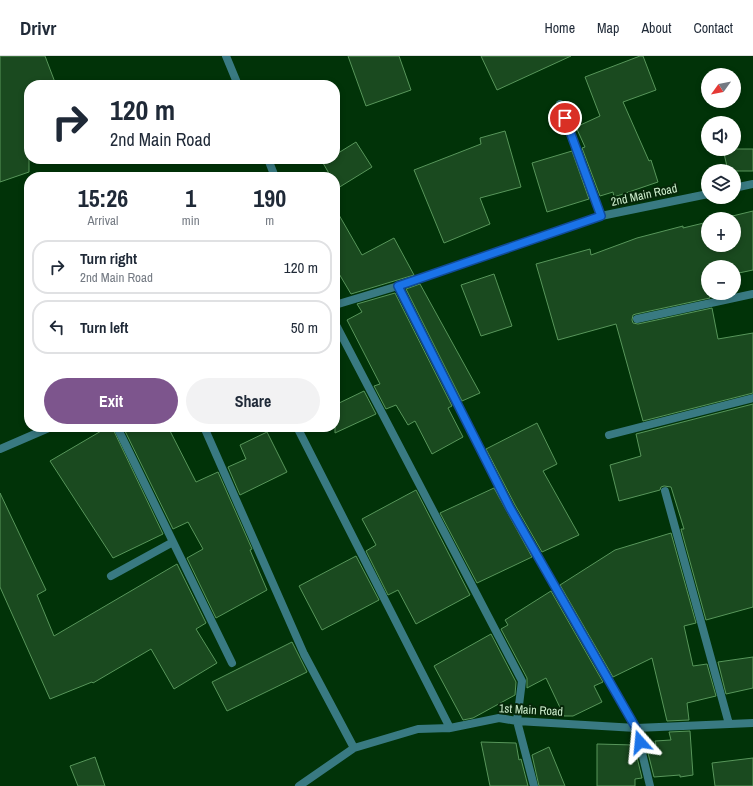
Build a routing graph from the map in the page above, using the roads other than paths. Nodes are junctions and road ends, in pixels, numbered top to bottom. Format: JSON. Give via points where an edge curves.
{"nodes":[{"id":1,"x":226,"y":56,"type":"edge"},
{"id":2,"x":236,"y":80,"type":"edge"},
{"id":3,"x":560,"y":104,"type":"dead end"},
{"id":4,"x":753,"y":184,"type":"edge"},
{"id":5,"x":741,"y":187,"type":"edge"},
{"id":6,"x":701,"y":195,"type":"edge"},
{"id":7,"x":601,"y":216,"type":"junction"},
{"id":8,"x":398,"y":286,"type":"junction"},
{"id":9,"x":753,"y":294,"type":"edge"},
{"id":10,"x":340,"y":303,"type":"edge"},
{"id":11,"x":637,"y":319,"type":"dead end"},
{"id":12,"x":340,"y":333,"type":"edge"},
{"id":13,"x":753,"y":398,"type":"edge"},
{"id":14,"x":39,"y":432,"type":"edge"},
{"id":15,"x":119,"y":432,"type":"edge"},
{"id":16,"x":206,"y":432,"type":"edge"},
{"id":17,"x":300,"y":432,"type":"edge"},
{"id":18,"x":609,"y":435,"type":"dead end"},
{"id":19,"x":0,"y":449,"type":"edge"},
{"id":20,"x":666,"y":491,"type":"dead end"},
{"id":21,"x":173,"y":542,"type":"junction"},
{"id":22,"x":111,"y":576,"type":"dead end"},
{"id":23,"x":232,"y":663,"type":"dead end"},
{"id":24,"x":517,"y":721,"type":"junction"},
{"id":25,"x":753,"y":723,"type":"edge"},
{"id":26,"x":729,"y":724,"type":"junction"},
{"id":27,"x":450,"y":728,"type":"junction"},
{"id":28,"x":636,"y":728,"type":"junction"},
{"id":29,"x":354,"y":748,"type":"junction"},
{"id":30,"x":299,"y":786,"type":"edge"},
{"id":31,"x":534,"y":786,"type":"edge"},
{"id":32,"x":650,"y":786,"type":"edge"}],
"edges":[{"from":1,"to":2,"type":"street"},
{"from":3,"to":7,"type":"street"},
{"from":4,"to":5,"type":"street"},
{"from":6,"to":7,"type":"street","name":"2nd Main Road"},
{"from":7,"to":8,"type":"street","name":"2nd Main Road"},
{"from":8,"to":10,"type":"street","name":"2nd Main Road"},
{"from":8,"to":28,"type":"street","via":[[510,508]]},
{"from":9,"to":11,"type":"street"},
{"from":12,"to":24,"type":"street","via":[[522,681]]},
{"from":13,"to":18,"type":"street"},
{"from":14,"to":19,"type":"street"},
{"from":15,"to":21,"type":"street"},
{"from":16,"to":29,"type":"street","via":[[304,654]]},
{"from":17,"to":27,"type":"street"},
{"from":20,"to":26,"type":"street"},
{"from":21,"to":22,"type":"street"},
{"from":21,"to":23,"type":"street"},
{"from":24,"to":27,"type":"street","name":"1st Main Road","via":[[499,718]]},
{"from":24,"to":28,"type":"street","name":"1st Main Road"},
{"from":24,"to":31,"type":"street"},
{"from":25,"to":26,"type":"street","name":"1st Main Road"},
{"from":26,"to":28,"type":"street","name":"1st Main Road"},
{"from":27,"to":29,"type":"street","name":"1st Main Road","via":[[418,729]]},
{"from":28,"to":32,"type":"street"},
{"from":29,"to":30,"type":"street","name":"1st Main Road"}]}
